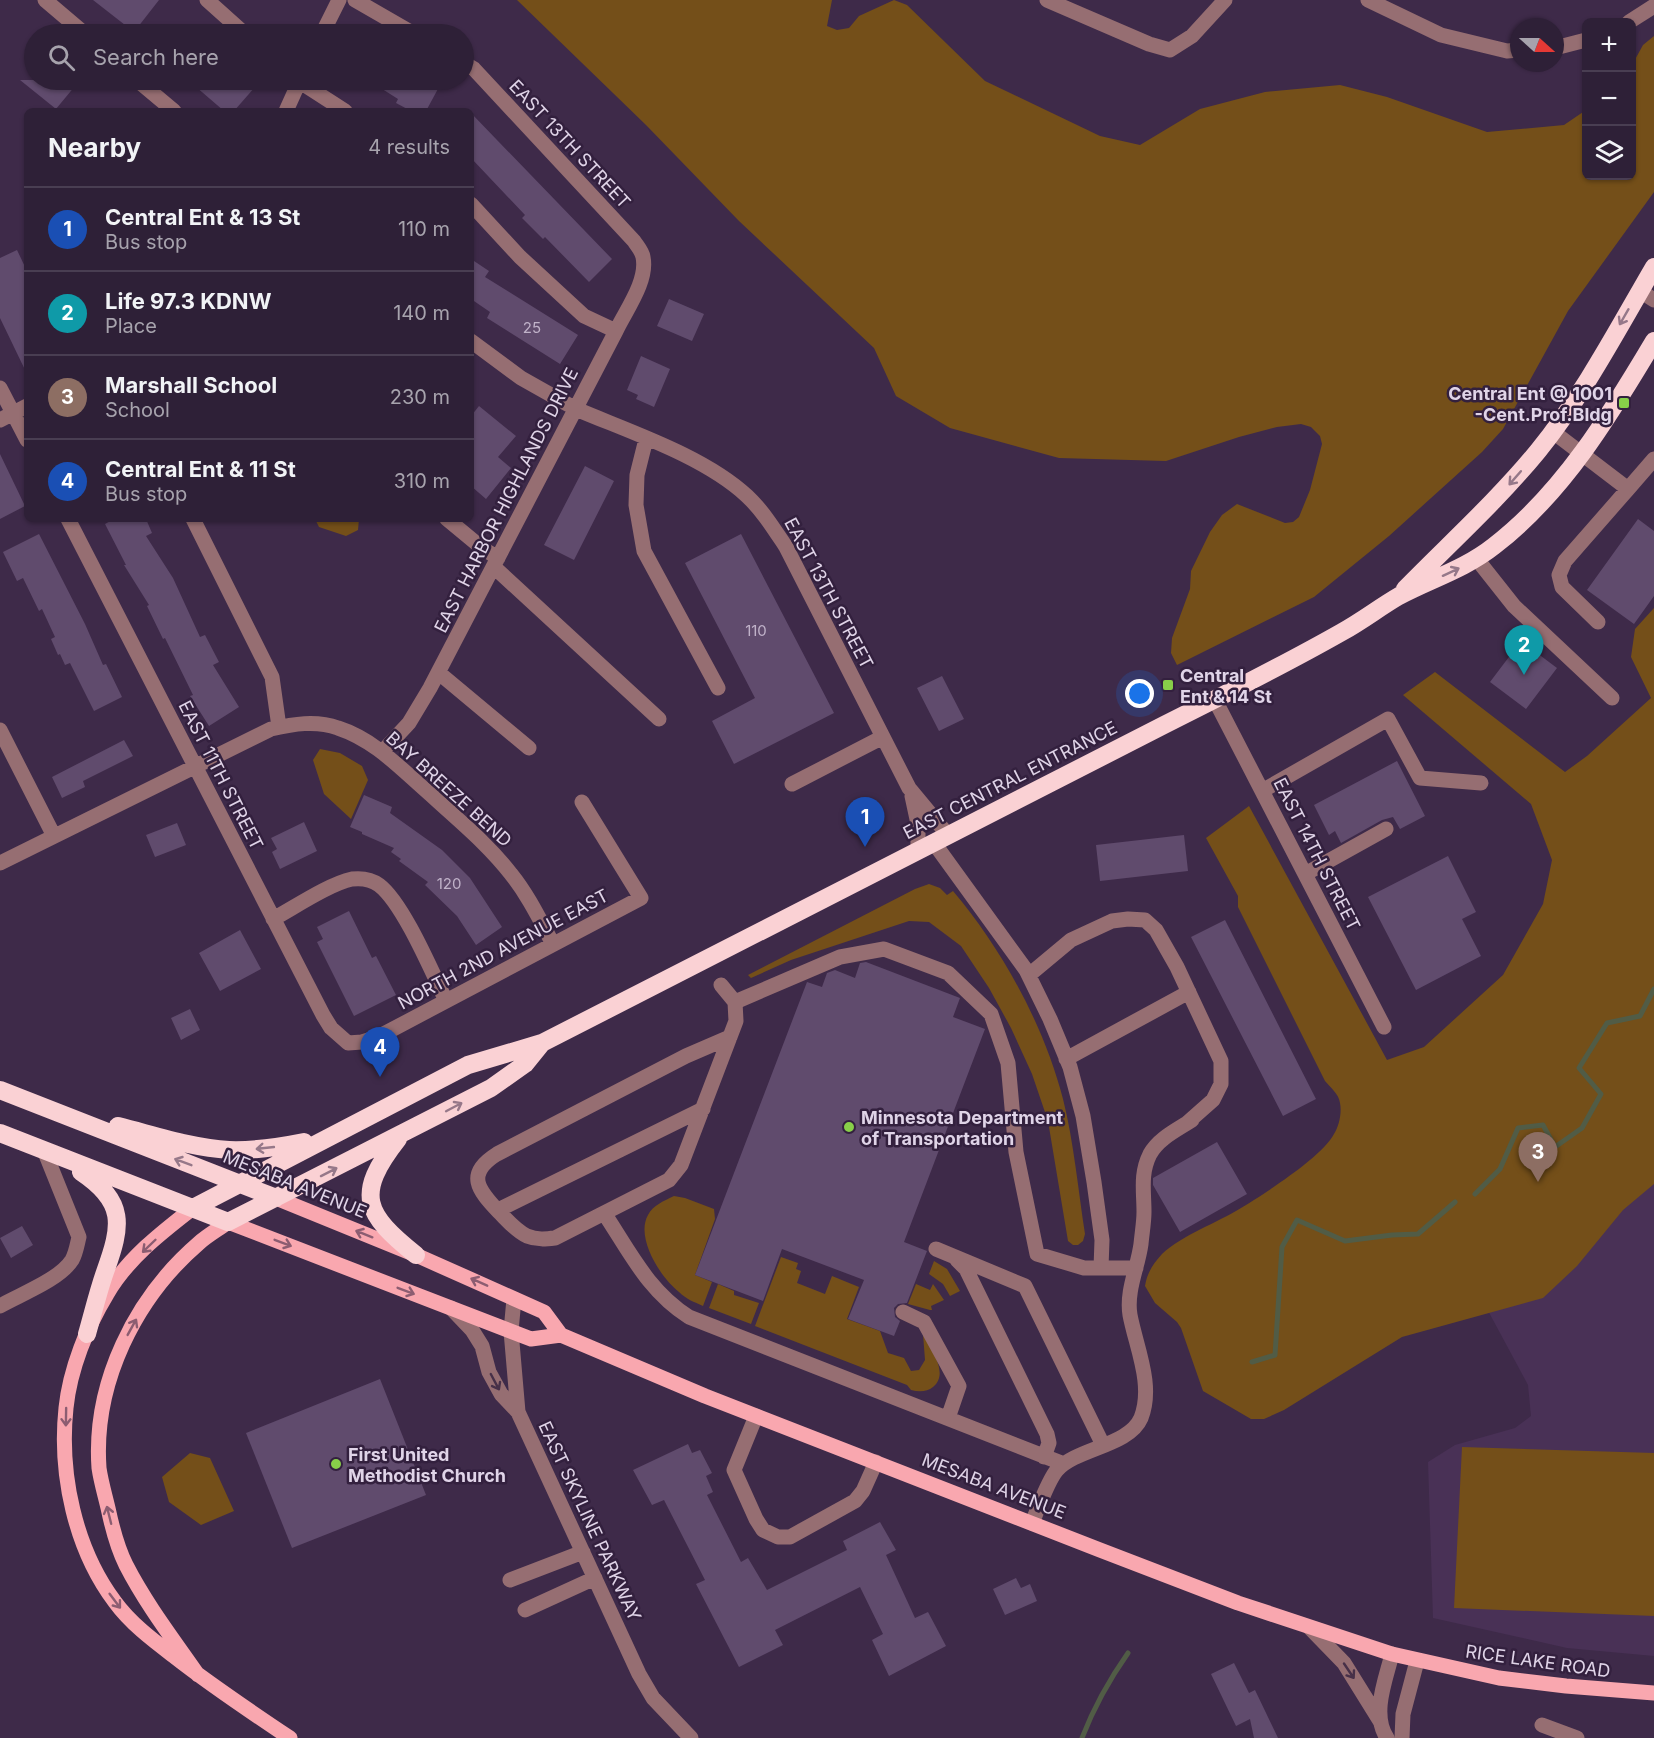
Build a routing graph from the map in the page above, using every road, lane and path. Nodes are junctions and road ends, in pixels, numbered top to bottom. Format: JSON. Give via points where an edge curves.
{"nodes":[{"id":1,"x":45,"y":0,"type":"edge"},
{"id":2,"x":207,"y":0,"type":"edge"},
{"id":3,"x":339,"y":0,"type":"edge"},
{"id":4,"x":355,"y":0,"type":"edge"},
{"id":5,"x":1047,"y":0,"type":"edge"},
{"id":6,"x":1226,"y":0,"type":"edge"},
{"id":7,"x":1368,"y":0,"type":"edge"},
{"id":8,"x":1654,"y":6,"type":"edge"},
{"id":9,"x":1635,"y":18,"type":"edge"},
{"id":10,"x":73,"y":24,"type":"edge"},
{"id":11,"x":234,"y":24,"type":"edge"},
{"id":12,"x":327,"y":24,"type":"edge"},
{"id":13,"x":397,"y":24,"type":"edge"},
{"id":14,"x":1582,"y":41,"type":"edge"},
{"id":15,"x":1564,"y":46,"type":"edge"},
{"id":16,"x":1510,"y":51,"type":"edge"},
{"id":17,"x":474,"y":69,"type":"edge"},
{"id":18,"x":149,"y":90,"type":"edge"},
{"id":19,"x":295,"y":90,"type":"edge"},
{"id":20,"x":314,"y":90,"type":"edge"},
{"id":21,"x":170,"y":108,"type":"edge"},
{"id":22,"x":287,"y":108,"type":"edge"},
{"id":23,"x":341,"y":108,"type":"edge"},
{"id":24,"x":474,"y":207,"type":"edge"},
{"id":25,"x":643,"y":256,"type":"joint"},
{"id":26,"x":1654,"y":267,"type":"edge"},
{"id":27,"x":1647,"y":296,"type":"edge"},
{"id":28,"x":616,"y":331,"type":"junction"},
{"id":29,"x":1654,"y":341,"type":"edge"},
{"id":30,"x":474,"y":343,"type":"edge"},
{"id":31,"x":0,"y":388,"type":"edge"},
{"id":32,"x":576,"y":409,"type":"junction"},
{"id":33,"x":13,"y":413,"type":"edge"},
{"id":34,"x":1552,"y":431,"type":"junction"},
{"id":35,"x":24,"y":434,"type":"edge"},
{"id":36,"x":646,"y":439,"type":"junction"},
{"id":37,"x":1582,"y":452,"type":"junction"},
{"id":38,"x":1654,"y":459,"type":"edge"},
{"id":39,"x":1628,"y":489,"type":"junction"},
{"id":40,"x":70,"y":522,"type":"edge"},
{"id":41,"x":194,"y":522,"type":"edge"},
{"id":42,"x":451,"y":522,"type":"edge"},
{"id":43,"x":1476,"y":558,"type":"junction"},
{"id":44,"x":496,"y":563,"type":"junction"},
{"id":45,"x":1398,"y":597,"type":"junction"},
{"id":46,"x":1598,"y":622,"type":"dead end"},
{"id":47,"x":439,"y":673,"type":"junction"},
{"id":48,"x":718,"y":688,"type":"dead end"},
{"id":49,"x":1612,"y":698,"type":"dead end"},
{"id":50,"x":1215,"y":700,"type":"junction"},
{"id":51,"x":659,"y":719,"type":"dead end"},
{"id":52,"x":279,"y":727,"type":"junction"},
{"id":53,"x":0,"y":730,"type":"edge"},
{"id":54,"x":884,"y":737,"type":"junction"},
{"id":55,"x":529,"y":748,"type":"dead end"},
{"id":56,"x":382,"y":752,"type":"junction"},
{"id":57,"x":195,"y":765,"type":"junction"},
{"id":58,"x":1481,"y":783,"type":"dead end"},
{"id":59,"x":792,"y":784,"type":"dead end"},
{"id":60,"x":909,"y":788,"type":"junction"},
{"id":61,"x":1262,"y":790,"type":"junction"},
{"id":62,"x":582,"y":802,"type":"dead end"},
{"id":63,"x":1386,"y":829,"type":"dead end"},
{"id":64,"x":54,"y":836,"type":"junction"},
{"id":65,"x":933,"y":843,"type":"junction"},
{"id":66,"x":0,"y":863,"type":"edge"},
{"id":67,"x":1305,"y":874,"type":"junction"},
{"id":68,"x":273,"y":919,"type":"junction"},
{"id":69,"x":553,"y":944,"type":"junction"},
{"id":70,"x":1029,"y":975,"type":"junction"},
{"id":71,"x":721,"y":985,"type":"dead end"},
{"id":72,"x":1189,"y":992,"type":"junction"},
{"id":73,"x":447,"y":1001,"type":"junction"},
{"id":74,"x":735,"y":1002,"type":"junction"},
{"id":75,"x":1384,"y":1027,"type":"dead end"},
{"id":76,"x":730,"y":1037,"type":"junction"},
{"id":77,"x":348,"y":1042,"type":"joint"},
{"id":78,"x":542,"y":1043,"type":"junction"},
{"id":79,"x":1066,"y":1059,"type":"junction"},
{"id":80,"x":0,"y":1090,"type":"edge"},
{"id":81,"x":703,"y":1109,"type":"junction"},
{"id":82,"x":50,"y":1110,"type":"junction"},
{"id":83,"x":0,"y":1133,"type":"edge"},
{"id":84,"x":402,"y":1134,"type":"junction"},
{"id":85,"x":323,"y":1139,"type":"junction"},
{"id":86,"x":51,"y":1153,"type":"junction"},
{"id":87,"x":238,"y":1183,"type":"junction"},
{"id":88,"x":276,"y":1198,"type":"junction"},
{"id":89,"x":193,"y":1208,"type":"junction"},
{"id":90,"x":498,"y":1210,"type":"junction"},
{"id":91,"x":604,"y":1213,"type":"junction"},
{"id":92,"x":228,"y":1221,"type":"junction"},
{"id":93,"x":936,"y":1249,"type":"dead end"},
{"id":94,"x":416,"y":1255,"type":"junction"},
{"id":95,"x":955,"y":1257,"type":"junction"},
{"id":96,"x":1101,"y":1268,"type":"junction"},
{"id":97,"x":1137,"y":1268,"type":"junction"},
{"id":98,"x":514,"y":1299,"type":"junction"},
{"id":99,"x":0,"y":1306,"type":"edge"},
{"id":100,"x":451,"y":1308,"type":"junction"},
{"id":101,"x":903,"y":1312,"type":"dead end"},
{"id":102,"x":511,"y":1331,"type":"junction"},
{"id":103,"x":87,"y":1334,"type":"junction"},
{"id":104,"x":561,"y":1335,"type":"junction"},
{"id":105,"x":518,"y":1412,"type":"junction"},
{"id":106,"x":756,"y":1416,"type":"junction"},
{"id":107,"x":948,"y":1418,"type":"junction"},
{"id":108,"x":1103,"y":1445,"type":"junction"},
{"id":109,"x":1044,"y":1457,"type":"junction"},
{"id":110,"x":876,"y":1462,"type":"junction"},
{"id":111,"x":1064,"y":1464,"type":"junction"},
{"id":112,"x":1032,"y":1523,"type":"junction"},
{"id":113,"x":584,"y":1552,"type":"junction"},
{"id":114,"x":595,"y":1578,"type":"junction"},
{"id":115,"x":510,"y":1580,"type":"dead end"},
{"id":116,"x":525,"y":1610,"type":"dead end"},
{"id":117,"x":1310,"y":1628,"type":"junction"},
{"id":118,"x":1392,"y":1654,"type":"junction"},
{"id":119,"x":1417,"y":1661,"type":"junction"},
{"id":120,"x":198,"y":1675,"type":"junction"},
{"id":121,"x":1654,"y":1693,"type":"edge"},
{"id":122,"x":1380,"y":1721,"type":"junction"},
{"id":123,"x":1542,"y":1725,"type":"dead end"},
{"id":124,"x":290,"y":1738,"type":"edge"},
{"id":125,"x":692,"y":1738,"type":"edge"},
{"id":126,"x":1387,"y":1738,"type":"edge"},
{"id":127,"x":1402,"y":1738,"type":"edge"},
{"id":128,"x":1577,"y":1738,"type":"edge"}],
"edges":[{"from":1,"to":10,"type":"street"},
{"from":2,"to":11,"type":"street"},
{"from":3,"to":12,"type":"street"},
{"from":4,"to":13,"type":"street"},
{"from":5,"to":6,"type":"street","via":[[1170,50],[1192,36]]},
{"from":7,"to":16,"type":"street","via":[[1441,35]]},
{"from":8,"to":9,"type":"street"},
{"from":14,"to":15,"type":"street"},
{"from":17,"to":25,"type":"street","name":"EAST 13TH STREET","via":[[634,241]]},
{"from":18,"to":21,"type":"street"},
{"from":19,"to":22,"type":"street"},
{"from":20,"to":23,"type":"street"},
{"from":24,"to":28,"type":"street","via":[[520,257],[584,316]]},
{"from":25,"to":28,"type":"street","name":"EAST HARBOR HIGHLANDS DRIVE","via":[[641,280]]},
{"from":26,"to":27,"type":"highway","name":"EAST CENTRAL ENTRANCE"},
{"from":27,"to":34,"type":"highway","name":"EAST CENTRAL ENTRANCE","one_way":true},
{"from":28,"to":32,"type":"street","name":"EAST HARBOR HIGHLANDS DRIVE"},
{"from":29,"to":37,"type":"highway","name":"EAST CENTRAL ENTRANCE","via":[[1621,398]]},
{"from":30,"to":32,"type":"street","name":"EAST 13TH STREET","via":[[521,378]]},
{"from":31,"to":33,"type":"street"},
{"from":32,"to":36,"type":"street","name":"EAST 13TH STREET"},
{"from":32,"to":44,"type":"street","name":"EAST HARBOR HIGHLANDS DRIVE"},
{"from":33,"to":35,"type":"street"},
{"from":34,"to":37,"type":"street"},
{"from":34,"to":45,"type":"highway","name":"EAST CENTRAL ENTRANCE","one_way":true,"via":[[1506,489]]},
{"from":36,"to":48,"type":"street","via":[[637,475],[636,505],[644,551]]},
{"from":36,"to":54,"type":"street","name":"EAST 13TH STREET","via":[[708,468],[747,496],[762,513],[786,547]]},
{"from":37,"to":39,"type":"street"},
{"from":37,"to":43,"type":"highway","name":"EAST CENTRAL ENTRANCE","via":[[1519,525]]},
{"from":38,"to":39,"type":"street"},
{"from":39,"to":46,"type":"street","via":[[1565,561],[1559,576],[1562,587]]},
{"from":40,"to":57,"type":"street","name":"EAST 11TH STREET"},
{"from":41,"to":52,"type":"street","via":[[272,677]]},
{"from":42,"to":44,"type":"street"},
{"from":45,"to":43,"type":"highway","name":"EAST CENTRAL ENTRANCE","one_way":true},
{"from":43,"to":49,"type":"street","via":[[1514,606]]},
{"from":44,"to":47,"type":"street","name":"EAST HARBOR HIGHLANDS DRIVE"},
{"from":44,"to":51,"type":"street"},
{"from":45,"to":50,"type":"highway","name":"EAST CENTRAL ENTRANCE","via":[[1344,631]]},
{"from":47,"to":55,"type":"street"},
{"from":47,"to":56,"type":"street","name":"EAST HARBOR HIGHLANDS DRIVE","via":[[409,723]]},
{"from":50,"to":61,"type":"street","name":"EAST 14TH STREET"},
{"from":50,"to":65,"type":"highway","name":"EAST CENTRAL ENTRANCE"},
{"from":52,"to":56,"type":"street","name":"BAY BREEZE BEND","via":[[315,723],[337,727]]},
{"from":52,"to":57,"type":"street","name":"BAY BREEZE BEND"},
{"from":53,"to":64,"type":"street"},
{"from":54,"to":59,"type":"street"},
{"from":54,"to":60,"type":"street","name":"EAST 13TH STREET"},
{"from":56,"to":69,"type":"street","name":"BAY BREEZE BEND","via":[[497,856],[528,898]]},
{"from":57,"to":64,"type":"street","name":"BAY BREEZE BEND"},
{"from":57,"to":68,"type":"street","name":"EAST 11TH STREET"},
{"from":58,"to":61,"type":"street","via":[[1420,778],[1388,719]]},
{"from":60,"to":65,"type":"street","name":"EAST 13TH STREET"},
{"from":60,"to":65,"type":"street","name":"EAST 13TH STREET","via":[[916,813]]},
{"from":61,"to":67,"type":"street","name":"EAST 14TH STREET"},
{"from":62,"to":69,"type":"street","name":"NORTH 2ND AVENUE EAST","via":[[641,898]]},
{"from":63,"to":67,"type":"street"},
{"from":64,"to":66,"type":"street","name":"BAY BREEZE BEND"},
{"from":65,"to":70,"type":"street"},
{"from":65,"to":78,"type":"highway","name":"EAST CENTRAL ENTRANCE"},
{"from":67,"to":75,"type":"street","name":"EAST 14TH STREET"},
{"from":68,"to":73,"type":"street","via":[[339,883],[359,878],[376,883],[412,932]]},
{"from":68,"to":77,"type":"street","name":"EAST 11TH STREET","via":[[330,1028]]},
{"from":69,"to":73,"type":"street","name":"NORTH 2ND AVENUE EAST"},
{"from":70,"to":72,"type":"street","via":[[1071,940],[1112,921],[1144,920],[1156,930]]},
{"from":70,"to":79,"type":"street"},
{"from":71,"to":74,"type":"street"},
{"from":72,"to":79,"type":"street"},
{"from":72,"to":97,"type":"street","via":[[1221,1061],[1221,1084],[1213,1100],[1162,1139],[1146,1163]]},
{"from":73,"to":77,"type":"street","name":"NORTH 2ND AVENUE EAST","via":[[378,1037]]},
{"from":74,"to":76,"type":"street","via":[[736,1021]]},
{"from":74,"to":96,"type":"street","via":[[840,957],[884,949],[948,973],[991,1014],[1008,1063],[1016,1152],[1037,1254],[1083,1268]]},
{"from":76,"to":81,"type":"street"},
{"from":76,"to":90,"type":"street","via":[[686,1056],[485,1162],[477,1182]]},
{"from":84,"to":78,"type":"highway","name":"EAST CENTRAL ENTRANCE","one_way":true,"via":[[511,1076]]},
{"from":78,"to":85,"type":"highway","name":"EAST CENTRAL ENTRANCE","via":[[468,1065]]},
{"from":79,"to":96,"type":"street","via":[[1083,1116],[1102,1240]]},
{"from":80,"to":82,"type":"highway","name":"MESABA AVENUE"},
{"from":81,"to":90,"type":"street"},
{"from":81,"to":91,"type":"street","via":[[681,1165],[669,1180]]},
{"from":85,"to":82,"type":"highway","one_way":true,"via":[[228,1150]]},
{"from":87,"to":82,"type":"highway","name":"MESABA AVENUE","one_way":true},
{"from":83,"to":86,"type":"highway"},
{"from":88,"to":84,"type":"highway","name":"EAST CENTRAL ENTRANCE","one_way":true},
{"from":84,"to":94,"type":"highway","via":[[375,1174],[371,1202],[383,1227]]},
{"from":85,"to":87,"type":"highway","name":"EAST CENTRAL ENTRANCE"},
{"from":86,"to":89,"type":"highway"},
{"from":86,"to":99,"type":"street","via":[[79,1237],[72,1261],[60,1273]]},
{"from":86,"to":103,"type":"highway","via":[[100,1185],[117,1217],[115,1244]]},
{"from":87,"to":88,"type":"highway","name":"MESABA AVENUE"},
{"from":87,"to":89,"type":"highway","name":"EAST CENTRAL ENTRANCE"},
{"from":88,"to":92,"type":"highway","name":"EAST CENTRAL ENTRANCE"},
{"from":94,"to":88,"type":"main road","name":"MESABA AVENUE","one_way":true},
{"from":89,"to":92,"type":"highway"},
{"from":89,"to":103,"type":"main road","one_way":true,"via":[[132,1261],[107,1292]]},
{"from":90,"to":91,"type":"street","via":[[516,1230],[541,1239],[555,1238]]},
{"from":91,"to":107,"type":"street","via":[[646,1279],[689,1317]]},
{"from":92,"to":100,"type":"main road","one_way":true},
{"from":120,"to":92,"type":"main road","one_way":true,"via":[[150,1607],[125,1563],[99,1469],[100,1435],[110,1378],[131,1327],[177,1264]]},
{"from":93,"to":95,"type":"street"},
{"from":98,"to":94,"type":"main road","name":"MESABA AVENUE","one_way":true},
{"from":95,"to":108,"type":"street","via":[[1025,1286]]},
{"from":95,"to":109,"type":"street","via":[[966,1269],[1047,1434],[1049,1443]]},
{"from":96,"to":97,"type":"street"},
{"from":97,"to":108,"type":"street","via":[[1130,1314],[1143,1370],[1145,1406],[1140,1420],[1129,1432]]},
{"from":98,"to":102,"type":"street","name":"EAST SKYLINE PARKWAY"},
{"from":98,"to":104,"type":"main road","name":"MESABA AVENUE","via":[[544,1312]]},
{"from":100,"to":102,"type":"main road"},
{"from":100,"to":105,"type":"street","one_way":true,"via":[[472,1330],[501,1394]]},
{"from":101,"to":107,"type":"street","via":[[924,1322],[959,1386]]},
{"from":102,"to":104,"type":"main road","via":[[531,1339]]},
{"from":102,"to":105,"type":"street","name":"EAST SKYLINE PARKWAY"},
{"from":103,"to":120,"type":"main road","one_way":true,"via":[[66,1408],[65,1457],[80,1537],[94,1571],[115,1603],[140,1629]]},
{"from":104,"to":106,"type":"main road","name":"MESABA AVENUE"},
{"from":105,"to":113,"type":"street","name":"EAST SKYLINE PARKWAY"},
{"from":106,"to":110,"type":"main road","name":"MESABA AVENUE"},
{"from":106,"to":110,"type":"street","via":[[734,1470],[756,1519],[770,1534],[790,1537],[855,1501]]},
{"from":107,"to":109,"type":"street"},
{"from":108,"to":111,"type":"street"},
{"from":109,"to":111,"type":"street"},
{"from":110,"to":112,"type":"main road","name":"MESABA AVENUE"},
{"from":111,"to":112,"type":"street","via":[[1056,1471]]},
{"from":112,"to":117,"type":"main road","name":"MESABA AVENUE"},
{"from":113,"to":114,"type":"street","name":"EAST SKYLINE PARKWAY"},
{"from":113,"to":115,"type":"street"},
{"from":114,"to":116,"type":"street"},
{"from":114,"to":125,"type":"street","name":"EAST SKYLINE PARKWAY","via":[[653,1698]]},
{"from":117,"to":118,"type":"main road","name":"MESABA AVENUE"},
{"from":117,"to":122,"type":"street","one_way":true,"via":[[1344,1663]]},
{"from":118,"to":119,"type":"main road","name":"MESABA AVENUE"},
{"from":118,"to":122,"type":"street"},
{"from":119,"to":121,"type":"main road","name":"RICE LAKE ROAD","via":[[1532,1682]]},
{"from":119,"to":127,"type":"street","via":[[1403,1714]]},
{"from":120,"to":124,"type":"main road"},
{"from":122,"to":126,"type":"street"},
{"from":123,"to":128,"type":"street"}]}
